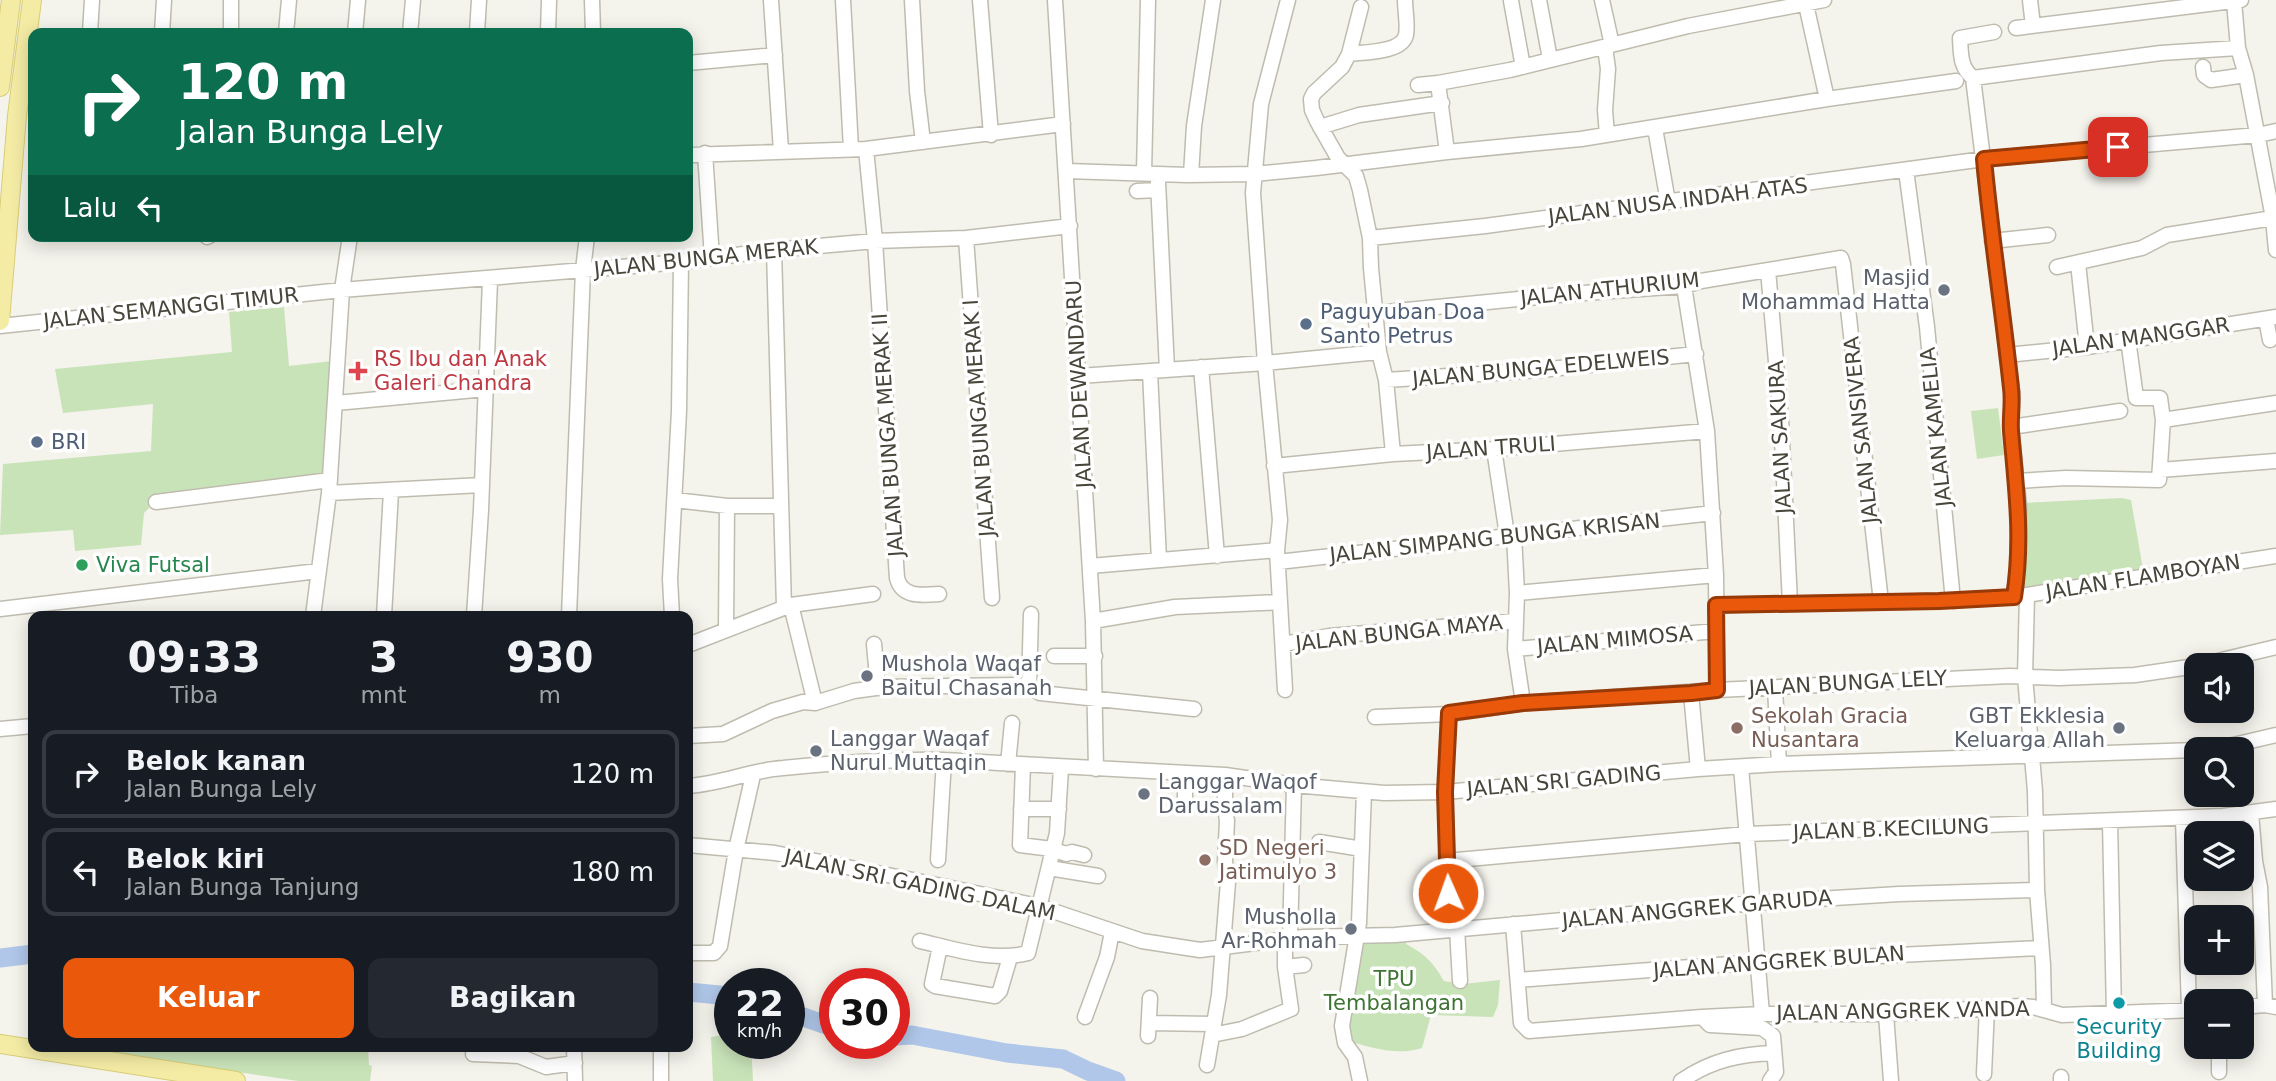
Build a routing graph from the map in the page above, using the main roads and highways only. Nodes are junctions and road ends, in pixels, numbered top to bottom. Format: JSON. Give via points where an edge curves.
{"nodes":[{"id":1,"x":11,"y":0,"type":"edge"},
{"id":2,"x":32,"y":0,"type":"edge"},
{"id":3,"x":28,"y":28,"type":"edge"},
{"id":4,"x":28,"y":31,"type":"edge"},
{"id":5,"x":0,"y":88,"type":"edge"},
{"id":6,"x":3,"y":245,"type":"edge"},
{"id":7,"x":0,"y":324,"type":"edge"},
{"id":8,"x":0,"y":1044,"type":"edge"},
{"id":9,"x":28,"y":1048,"type":"edge"},
{"id":10,"x":51,"y":1052,"type":"edge"},
{"id":11,"x":236,"y":1081,"type":"edge"}],
"edges":[{"from":1,"to":5,"type":"main road"},
{"from":2,"to":3,"type":"main road"},
{"from":4,"to":6,"type":"main road"},
{"from":6,"to":7,"type":"main road"},
{"from":8,"to":9,"type":"main road"},
{"from":10,"to":11,"type":"main road"}]}
